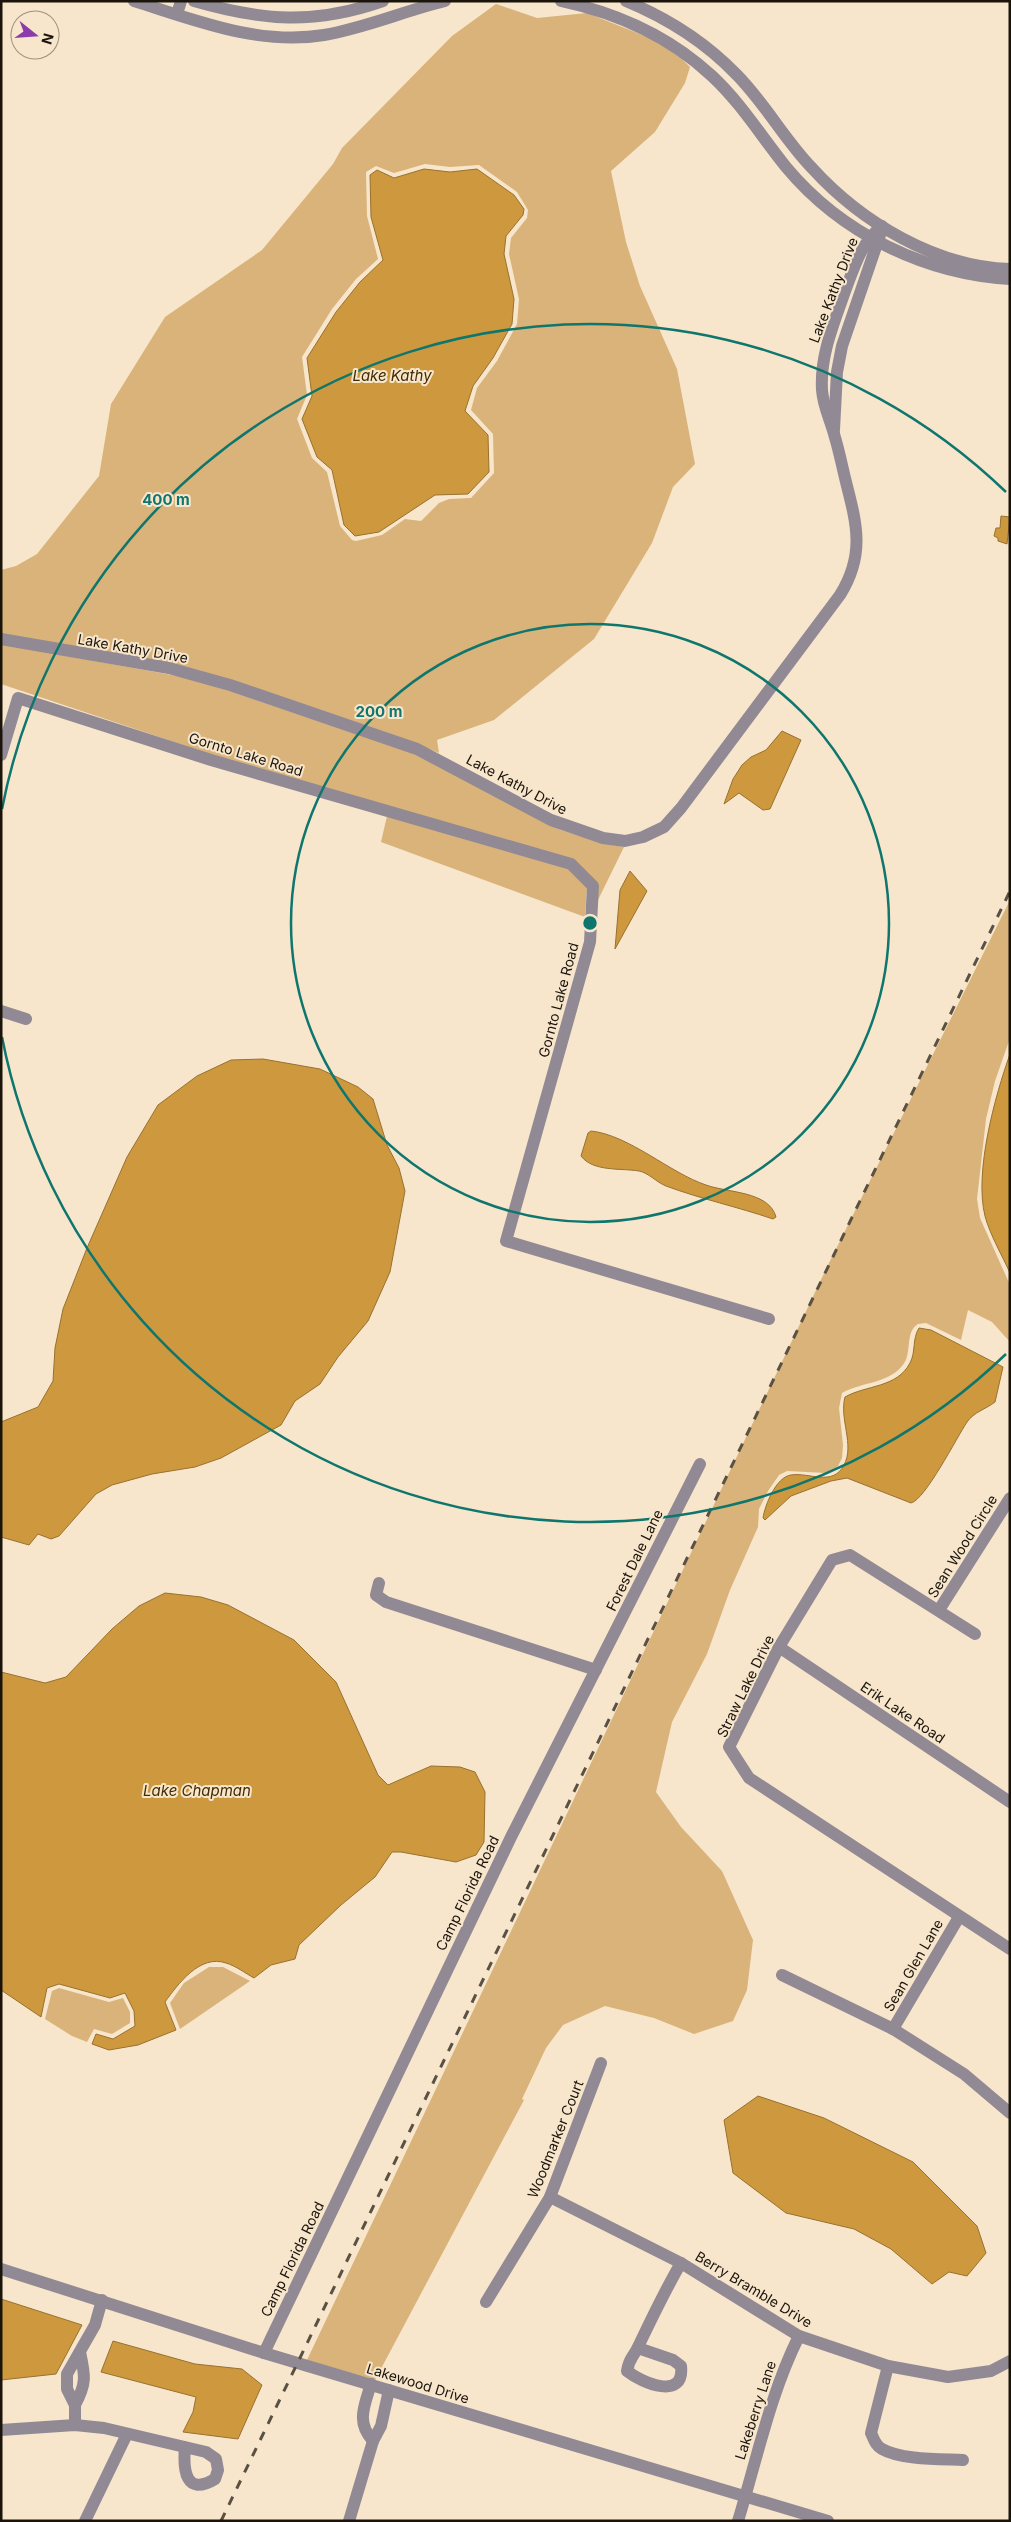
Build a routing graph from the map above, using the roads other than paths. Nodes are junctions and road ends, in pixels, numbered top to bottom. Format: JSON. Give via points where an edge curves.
{"nodes":[{"id":1,"x":134,"y":1,"type":"edge"},
{"id":2,"x":181,"y":1,"type":"edge"},
{"id":3,"x":194,"y":1,"type":"edge"},
{"id":4,"x":383,"y":1,"type":"edge"},
{"id":5,"x":444,"y":1,"type":"edge"},
{"id":6,"x":561,"y":1,"type":"edge"},
{"id":7,"x":626,"y":1,"type":"edge"},
{"id":8,"x":177,"y":14,"type":"junction"},
{"id":9,"x":322,"y":17,"type":"junction"},
{"id":10,"x":322,"y":35,"type":"junction"},
{"id":11,"x":882,"y":226,"type":"junction"},
{"id":12,"x":874,"y":239,"type":"junction"},
{"id":13,"x":1010,"y":269,"type":"edge"},
{"id":14,"x":1010,"y":279,"type":"edge"},
{"id":15,"x":1,"y":639,"type":"edge"},
{"id":16,"x":1,"y":755,"type":"edge"},
{"id":17,"x":1,"y":1011,"type":"edge"},
{"id":18,"x":26,"y":1019,"type":"dead end"},
{"id":19,"x":769,"y":1320,"type":"dead end"},
{"id":20,"x":700,"y":1464,"type":"dead end"},
{"id":21,"x":1010,"y":1498,"type":"edge"},
{"id":22,"x":379,"y":1583,"type":"dead end"},
{"id":23,"x":939,"y":1610,"type":"junction"},
{"id":24,"x":975,"y":1634,"type":"dead end"},
{"id":25,"x":779,"y":1648,"type":"junction"},
{"id":26,"x":596,"y":1670,"type":"junction"},
{"id":27,"x":1010,"y":1802,"type":"edge"},
{"id":28,"x":959,"y":1916,"type":"junction"},
{"id":29,"x":1010,"y":1948,"type":"edge"},
{"id":30,"x":782,"y":1975,"type":"dead end"},
{"id":31,"x":893,"y":2029,"type":"junction"},
{"id":32,"x":602,"y":2063,"type":"dead end"},
{"id":33,"x":1010,"y":2113,"type":"edge"},
{"id":34,"x":550,"y":2197,"type":"junction"},
{"id":35,"x":681,"y":2263,"type":"junction"},
{"id":36,"x":1,"y":2269,"type":"edge"},
{"id":37,"x":102,"y":2300,"type":"junction"},
{"id":38,"x":486,"y":2302,"type":"dead end"},
{"id":39,"x":799,"y":2336,"type":"junction"},
{"id":40,"x":638,"y":2348,"type":"dead end"},
{"id":41,"x":80,"y":2352,"type":"junction"},
{"id":42,"x":264,"y":2353,"type":"junction"},
{"id":43,"x":1010,"y":2361,"type":"edge"},
{"id":44,"x":888,"y":2366,"type":"junction"},
{"id":45,"x":371,"y":2384,"type":"junction"},
{"id":46,"x":389,"y":2390,"type":"junction"},
{"id":47,"x":75,"y":2405,"type":"junction"},
{"id":48,"x":75,"y":2425,"type":"junction"},
{"id":49,"x":1,"y":2430,"type":"edge"},
{"id":50,"x":127,"y":2434,"type":"junction"},
{"id":51,"x":373,"y":2441,"type":"junction"},
{"id":52,"x":185,"y":2447,"type":"dead end"},
{"id":53,"x":963,"y":2460,"type":"dead end"},
{"id":54,"x":746,"y":2496,"type":"junction"},
{"id":55,"x":84,"y":2521,"type":"edge"},
{"id":56,"x":350,"y":2521,"type":"edge"},
{"id":57,"x":738,"y":2521,"type":"edge"},
{"id":58,"x":828,"y":2521,"type":"edge"}],
"edges":[{"from":1,"to":8,"type":"street"},
{"from":2,"to":8,"type":"street"},
{"from":3,"to":9,"type":"street","via":[[237,14]]},
{"from":4,"to":9,"type":"street","via":[[355,11]]},
{"from":5,"to":10,"type":"street"},
{"from":6,"to":12,"type":"street","via":[[639,27],[694,61],[736,100],[780,159],[811,193],[842,219]]},
{"from":7,"to":11,"type":"street","via":[[676,26],[723,62],[758,99],[812,169]]},
{"from":8,"to":10,"type":"street","via":[[232,31],[279,36]]},
{"from":9,"to":10,"type":"street"},
{"from":11,"to":12,"type":"street","name":"Lake Kathy Drive"},
{"from":11,"to":13,"type":"street","via":[[949,258],[978,266]]},
{"from":12,"to":14,"type":"street","via":[[946,268]]},
{"from":12,"to":15,"type":"street","name":"Lake Kathy Drive","via":[[860,253],[824,354],[822,391],[826,416],[834,432],[858,533],[855,561],[848,583],[672,819],[654,833],[633,840],[610,840],[563,826],[418,749],[230,685],[170,668]]},
{"from":16,"to":19,"type":"street","name":"Gornto Lake Road","via":[[18,698],[212,760],[572,864],[593,886],[590,942],[506,1241]]},
{"from":17,"to":18,"type":"street"},
{"from":20,"to":26,"type":"street","name":"Forest Dale Lane"},
{"from":21,"to":23,"type":"street","name":"Sean Wood Circle"},
{"from":22,"to":26,"type":"street","via":[[376,1595],[386,1602]]},
{"from":23,"to":24,"type":"street","name":"Straw Lake Drive"},
{"from":23,"to":25,"type":"street","name":"Straw Lake Drive","via":[[850,1555],[832,1560]]},
{"from":25,"to":27,"type":"street","name":"Erik Lake Road"},
{"from":25,"to":28,"type":"street","name":"Straw Lake Drive","via":[[729,1747],[748,1778]]},
{"from":26,"to":42,"type":"street","name":"Camp Florida Road","via":[[510,1837]]},
{"from":28,"to":29,"type":"street","name":"Straw Lake Drive"},
{"from":28,"to":31,"type":"street","name":"Sean Glen Lane"},
{"from":30,"to":31,"type":"street"},
{"from":31,"to":33,"type":"street","via":[[964,2074]]},
{"from":32,"to":34,"type":"street","name":"Woodmarker Court"},
{"from":34,"to":35,"type":"street","name":"Berry Bramble Drive"},
{"from":34,"to":38,"type":"street","name":"Woodmarker Court"},
{"from":35,"to":39,"type":"street","name":"Berry Bramble Drive"},
{"from":35,"to":40,"type":"street","via":[[657,2304]]},
{"from":36,"to":37,"type":"street","name":"Lakewood Drive"},
{"from":37,"to":41,"type":"street","via":[[95,2325]]},
{"from":37,"to":42,"type":"street","name":"Lakewood Drive"},
{"from":39,"to":44,"type":"street","name":"Berry Bramble Drive"},
{"from":39,"to":54,"type":"street","name":"Lakeberry Lane","via":[[785,2363]]},
{"from":41,"to":47,"type":"street","via":[[86,2376],[83,2391]]},
{"from":41,"to":47,"type":"street","via":[[67,2374],[67,2389]]},
{"from":42,"to":45,"type":"street","name":"Lakewood Drive"},
{"from":43,"to":44,"type":"street","name":"Berry Bramble Drive","via":[[991,2371],[948,2377]]},
{"from":44,"to":53,"type":"street","via":[[871,2433],[876,2443],[882,2449],[919,2459]]},
{"from":45,"to":46,"type":"street","name":"Lakewood Drive"},
{"from":45,"to":51,"type":"street","via":[[362,2416],[364,2431]]},
{"from":46,"to":51,"type":"street","via":[[381,2426]]},
{"from":46,"to":54,"type":"street","name":"Lakewood Drive"},
{"from":47,"to":48,"type":"street"},
{"from":48,"to":49,"type":"street"},
{"from":48,"to":50,"type":"street"},
{"from":50,"to":52,"type":"street"},
{"from":50,"to":55,"type":"street"},
{"from":51,"to":56,"type":"street"},
{"from":54,"to":57,"type":"street","name":"Lakeberry Lane"},
{"from":54,"to":58,"type":"street","name":"Lakewood Drive"}]}
